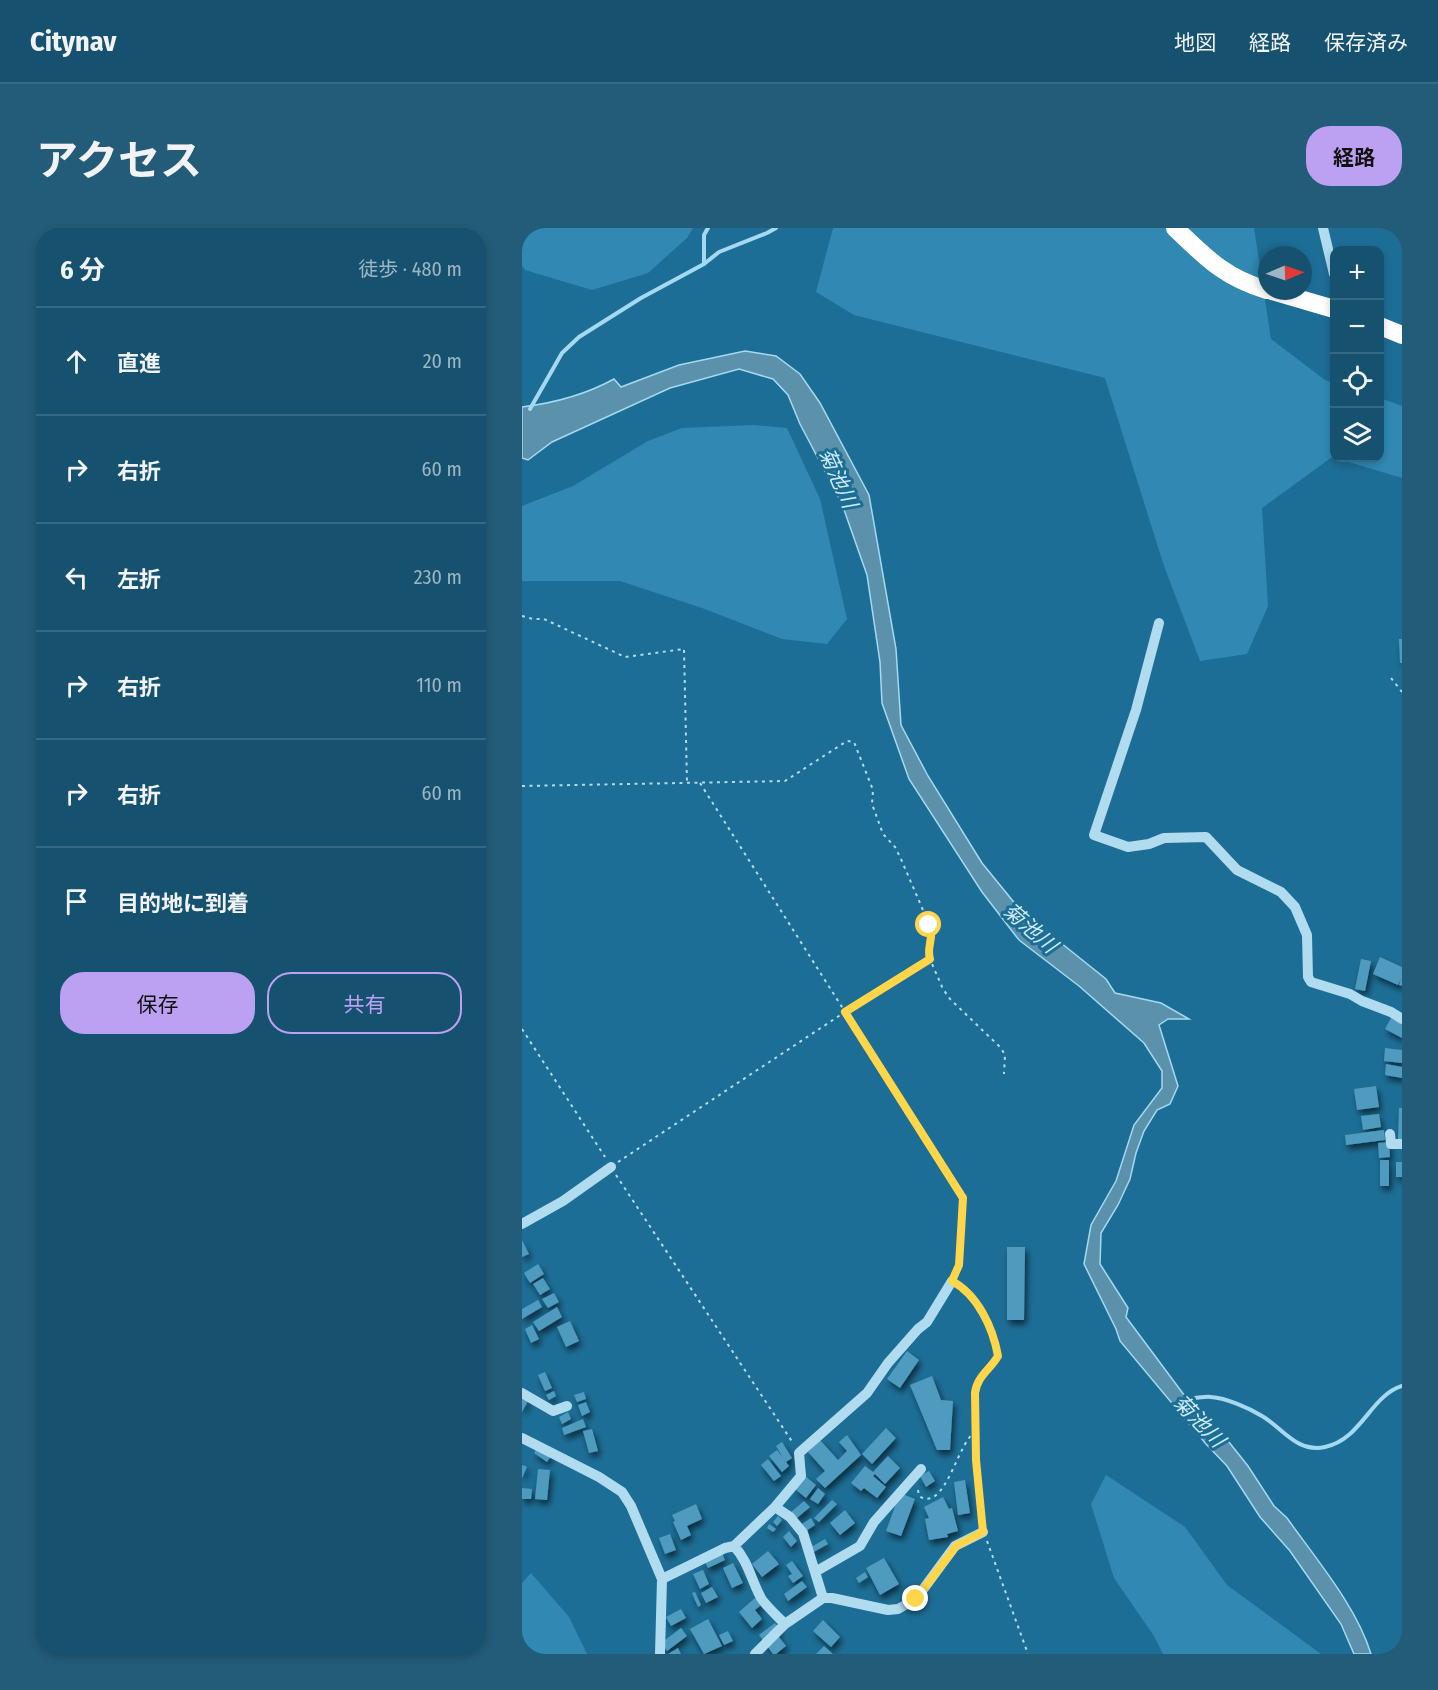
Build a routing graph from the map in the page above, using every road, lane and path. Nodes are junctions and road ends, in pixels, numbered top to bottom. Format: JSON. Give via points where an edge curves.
{"nodes":[{"id":1,"x":1175,"y":228,"type":"edge"},
{"id":2,"x":1323,"y":228,"type":"edge"},
{"id":3,"x":1330,"y":255,"type":"edge"},
{"id":4,"x":1258,"y":287,"type":"edge"},
{"id":5,"x":1304,"y":300,"type":"edge"},
{"id":6,"x":1330,"y":308,"type":"edge"},
{"id":7,"x":1384,"y":327,"type":"edge"},
{"id":8,"x":1402,"y":334,"type":"edge"},
{"id":9,"x":522,"y":616,"type":"edge"},
{"id":10,"x":1158,"y":623,"type":"dead end"},
{"id":11,"x":1391,"y":678,"type":"dead end"},
{"id":12,"x":1402,"y":692,"type":"edge"},
{"id":13,"x":687,"y":783,"type":"junction"},
{"id":14,"x":700,"y":783,"type":"junction"},
{"id":15,"x":522,"y":786,"type":"edge"},
{"id":16,"x":930,"y":959,"type":"junction"},
{"id":17,"x":845,"y":1012,"type":"junction"},
{"id":18,"x":1402,"y":1019,"type":"edge"},
{"id":19,"x":522,"y":1029,"type":"edge"},
{"id":20,"x":1004,"y":1074,"type":"dead end"},
{"id":21,"x":1390,"y":1134,"type":"dead end"},
{"id":22,"x":1402,"y":1144,"type":"edge"},
{"id":23,"x":611,"y":1167,"type":"junction"},
{"id":24,"x":522,"y":1224,"type":"edge"},
{"id":25,"x":952,"y":1281,"type":"junction"},
{"id":26,"x":522,"y":1393,"type":"edge"},
{"id":27,"x":567,"y":1406,"type":"dead end"},
{"id":28,"x":977,"y":1431,"type":"junction"},
{"id":29,"x":522,"y":1438,"type":"edge"},
{"id":30,"x":800,"y":1453,"type":"junction"},
{"id":31,"x":921,"y":1469,"type":"joint"},
{"id":32,"x":775,"y":1507,"type":"junction"},
{"id":33,"x":983,"y":1532,"type":"junction"},
{"id":34,"x":734,"y":1546,"type":"junction"},
{"id":35,"x":815,"y":1572,"type":"junction"},
{"id":36,"x":663,"y":1579,"type":"junction"},
{"id":37,"x":823,"y":1598,"type":"junction"},
{"id":38,"x":784,"y":1624,"type":"junction"},
{"id":39,"x":660,"y":1654,"type":"edge"},
{"id":40,"x":755,"y":1654,"type":"edge"},
{"id":41,"x":1028,"y":1654,"type":"edge"}],
"edges":[{"from":1,"to":4,"type":"highway","via":[[1213,264]]},
{"from":2,"to":3,"type":"street"},
{"from":5,"to":6,"type":"highway"},
{"from":7,"to":8,"type":"highway"},
{"from":9,"to":13,"type":"path","via":[[544,619],[625,657],[684,649]]},
{"from":10,"to":18,"type":"street","via":[[1136,710],[1094,835],[1128,846],[1164,838],[1206,837],[1237,870],[1281,892],[1295,907],[1307,935],[1311,982],[1350,994]]},
{"from":11,"to":12,"type":"path"},
{"from":13,"to":14,"type":"path"},
{"from":13,"to":15,"type":"path"},
{"from":14,"to":16,"type":"path","via":[[785,781],[847,741],[854,742],[873,790],[872,804],[883,834],[902,859],[932,931]]},
{"from":14,"to":17,"type":"path"},
{"from":16,"to":17,"type":"path"},
{"from":16,"to":20,"type":"path","via":[[950,999],[1005,1055]]},
{"from":17,"to":23,"type":"path"},
{"from":17,"to":25,"type":"path","via":[[963,1198],[959,1265]]},
{"from":19,"to":23,"type":"path"},
{"from":21,"to":22,"type":"street","via":[[1391,1144]]},
{"from":23,"to":24,"type":"street"},
{"from":23,"to":30,"type":"path"},
{"from":25,"to":28,"type":"path","via":[[989,1323],[998,1356],[976,1384]]},
{"from":25,"to":30,"type":"street","via":[[927,1322],[888,1363],[867,1393]]},
{"from":26,"to":27,"type":"street","via":[[553,1411]]},
{"from":28,"to":31,"type":"path","via":[[966,1440],[937,1495],[928,1499],[919,1496],[918,1485],[924,1471]]},
{"from":28,"to":33,"type":"path"},
{"from":29,"to":36,"type":"street","via":[[622,1491]]},
{"from":30,"to":32,"type":"street","via":[[801,1476]]},
{"from":31,"to":35,"type":"street","via":[[874,1522],[860,1546]]},
{"from":32,"to":34,"type":"street"},
{"from":32,"to":35,"type":"street","via":[[803,1533]]},
{"from":33,"to":37,"type":"street","via":[[956,1546],[916,1599],[898,1609]]},
{"from":33,"to":41,"type":"path"},
{"from":34,"to":36,"type":"street"},
{"from":34,"to":38,"type":"street","via":[[743,1556],[760,1599]]},
{"from":35,"to":37,"type":"street"},
{"from":36,"to":39,"type":"street"},
{"from":37,"to":38,"type":"street"},
{"from":38,"to":40,"type":"street"}]}
